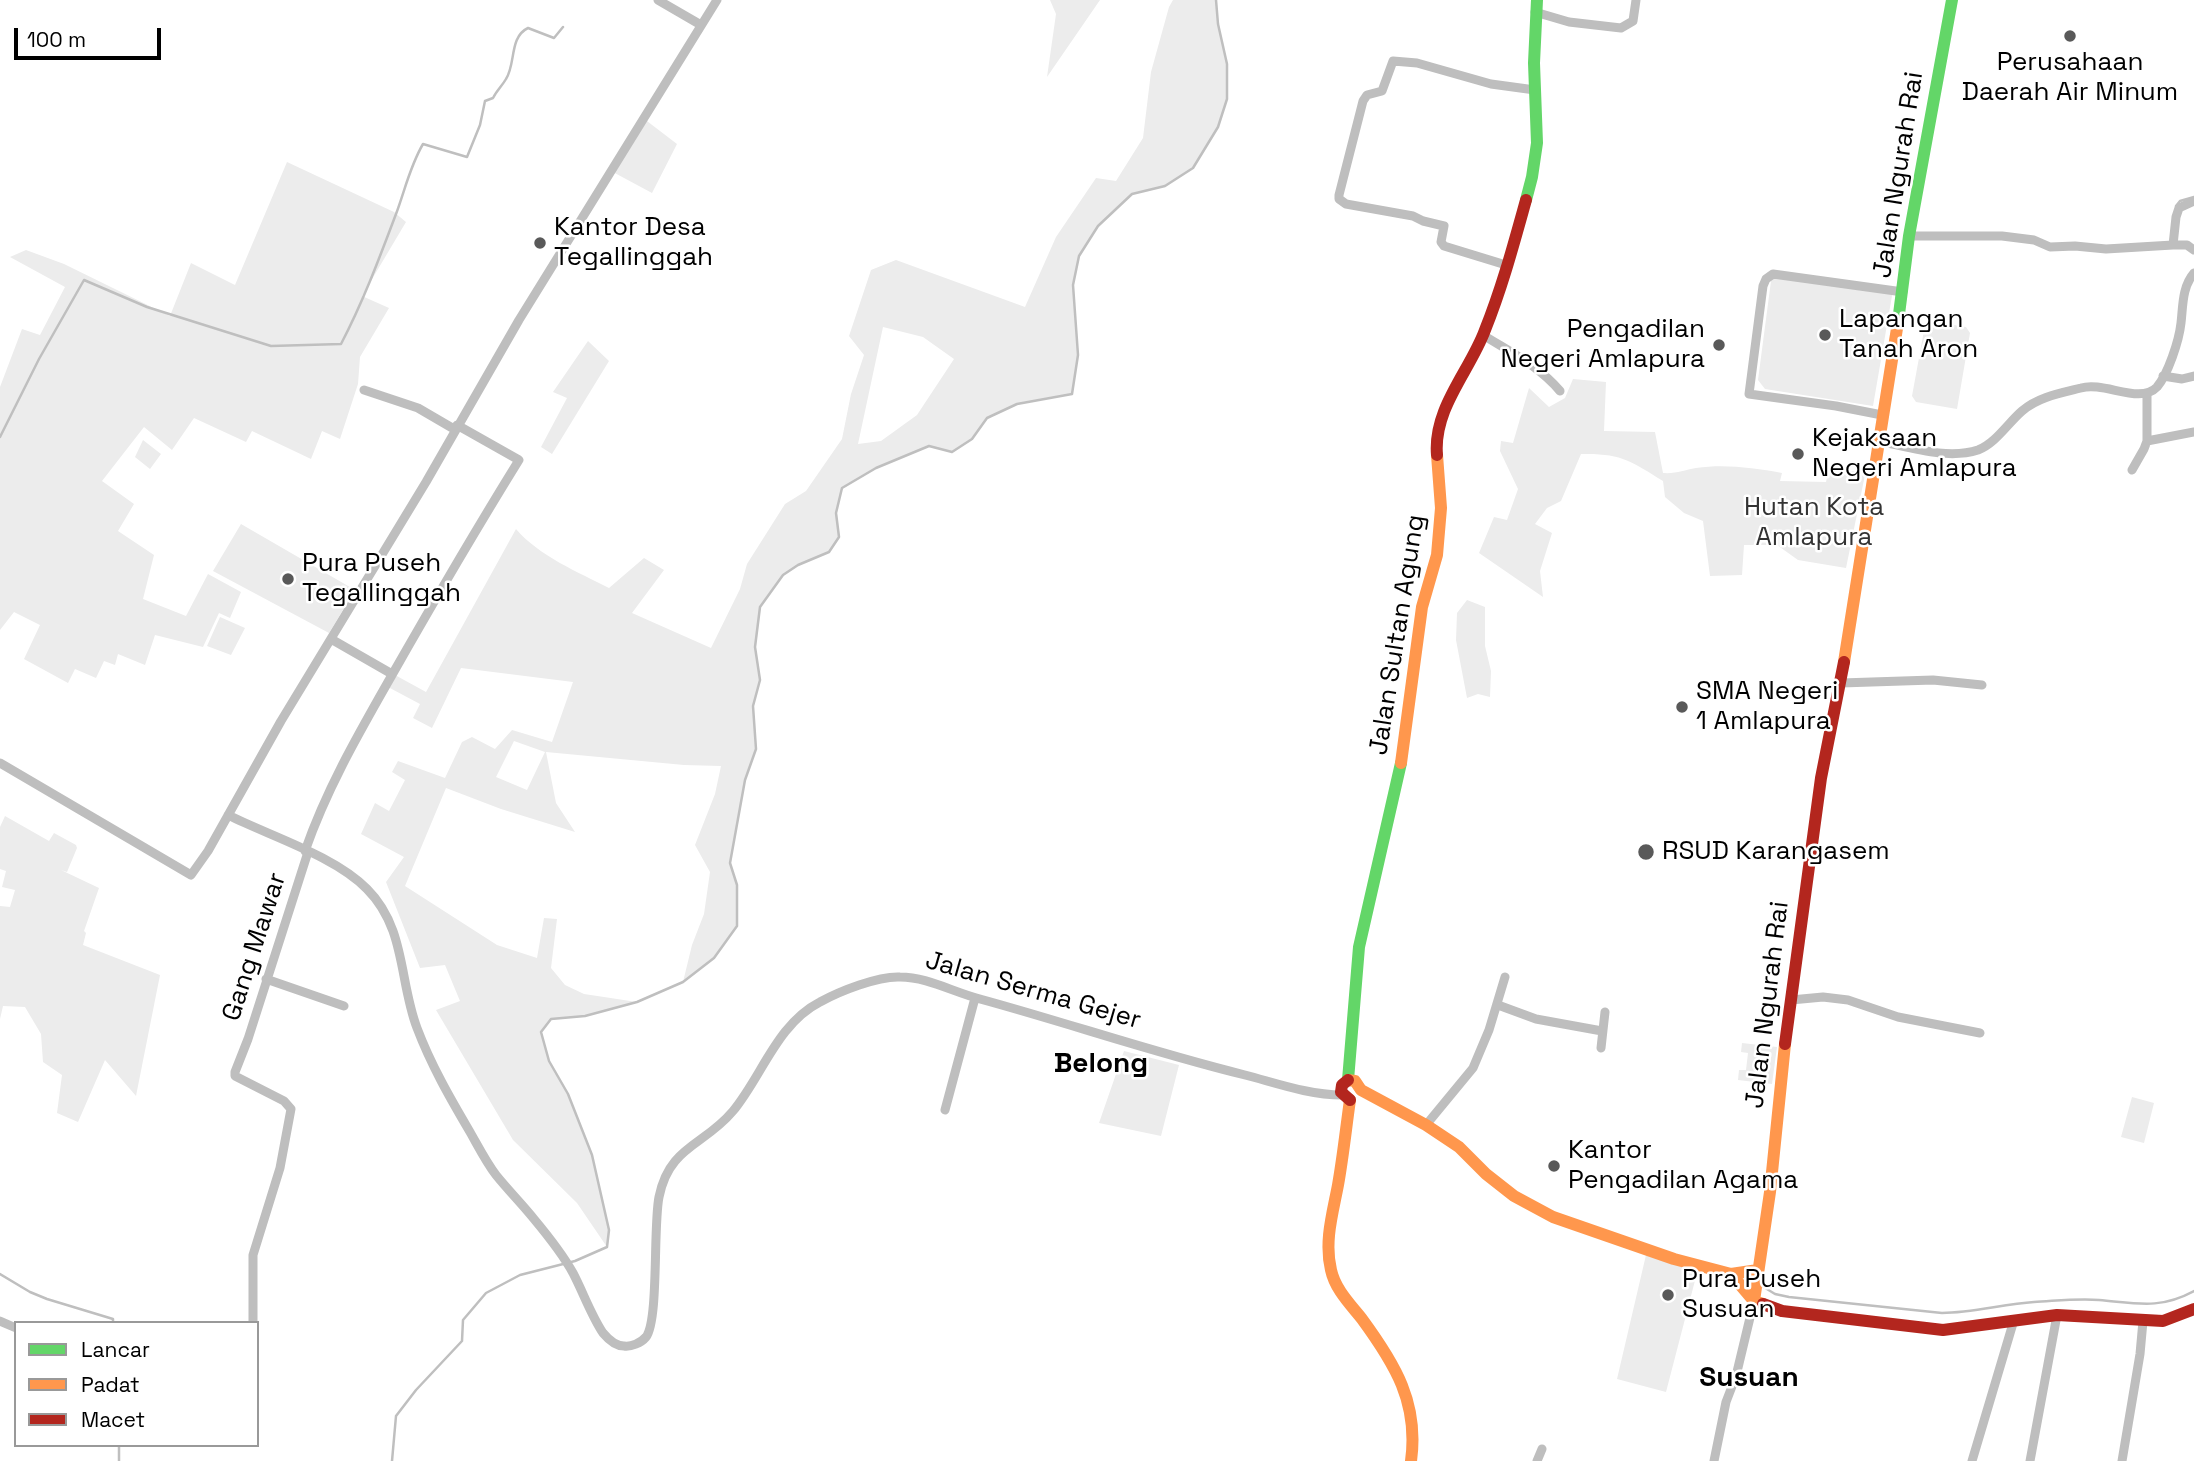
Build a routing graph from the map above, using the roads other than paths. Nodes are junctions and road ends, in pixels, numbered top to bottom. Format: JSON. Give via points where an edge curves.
{"nodes":[{"id":1,"x":658,"y":0,"type":"edge"},
{"id":2,"x":717,"y":0,"type":"edge"},
{"id":3,"x":1636,"y":0,"type":"edge"},
{"id":4,"x":1952,"y":0,"type":"edge"},
{"id":5,"x":1536,"y":6,"type":"edge"},
{"id":6,"x":701,"y":24,"type":"junction"},
{"id":7,"x":1535,"y":90,"type":"junction"},
{"id":8,"x":2194,"y":201,"type":"edge"},
{"id":9,"x":1909,"y":236,"type":"junction"},
{"id":10,"x":2173,"y":245,"type":"junction"},
{"id":11,"x":2194,"y":250,"type":"edge"},
{"id":12,"x":1506,"y":265,"type":"junction"},
{"id":13,"x":2194,"y":273,"type":"edge"},
{"id":14,"x":1903,"y":292,"type":"junction"},
{"id":15,"x":1483,"y":335,"type":"junction"},
{"id":16,"x":2163,"y":376,"type":"junction"},
{"id":17,"x":2194,"y":376,"type":"edge"},
{"id":18,"x":364,"y":390,"type":"dead end"},
{"id":19,"x":1560,"y":391,"type":"dead end"},
{"id":20,"x":2147,"y":395,"type":"junction"},
{"id":21,"x":1882,"y":415,"type":"junction"},
{"id":22,"x":456,"y":427,"type":"junction"},
{"id":23,"x":2194,"y":432,"type":"edge"},
{"id":24,"x":1878,"y":441,"type":"junction"},
{"id":25,"x":2147,"y":441,"type":"junction"},
{"id":26,"x":2132,"y":470,"type":"dead end"},
{"id":27,"x":331,"y":639,"type":"junction"},
{"id":28,"x":393,"y":674,"type":"junction"},
{"id":29,"x":1841,"y":683,"type":"junction"},
{"id":30,"x":1982,"y":685,"type":"dead end"},
{"id":31,"x":0,"y":763,"type":"edge"},
{"id":32,"x":228,"y":815,"type":"junction"},
{"id":33,"x":306,"y":852,"type":"junction"},
{"id":34,"x":1505,"y":977,"type":"dead end"},
{"id":35,"x":266,"y":979,"type":"junction"},
{"id":36,"x":975,"y":998,"type":"junction"},
{"id":37,"x":1791,"y":1000,"type":"junction"},
{"id":38,"x":1497,"y":1005,"type":"junction"},
{"id":39,"x":344,"y":1006,"type":"dead end"},
{"id":40,"x":1605,"y":1012,"type":"dead end"},
{"id":41,"x":1602,"y":1031,"type":"junction"},
{"id":42,"x":1980,"y":1033,"type":"dead end"},
{"id":43,"x":1601,"y":1048,"type":"dead end"},
{"id":44,"x":1345,"y":1091,"type":"junction"},
{"id":45,"x":945,"y":1110,"type":"dead end"},
{"id":46,"x":1426,"y":1125,"type":"junction"},
{"id":47,"x":1758,"y":1270,"type":"junction"},
{"id":48,"x":1731,"y":1275,"type":"junction"},
{"id":49,"x":1754,"y":1301,"type":"junction"},
{"id":50,"x":2194,"y":1309,"type":"edge"},
{"id":51,"x":2057,"y":1315,"type":"junction"},
{"id":52,"x":2014,"y":1320,"type":"junction"},
{"id":53,"x":253,"y":1321,"type":"edge"},
{"id":54,"x":2143,"y":1321,"type":"junction"},
{"id":55,"x":1542,"y":1448,"type":"dead end"},
{"id":56,"x":1411,"y":1461,"type":"edge"},
{"id":57,"x":1537,"y":1461,"type":"edge"},
{"id":58,"x":1714,"y":1461,"type":"edge"},
{"id":59,"x":1972,"y":1461,"type":"edge"},
{"id":60,"x":2030,"y":1461,"type":"edge"},
{"id":61,"x":2122,"y":1461,"type":"edge"}],
"edges":[{"from":1,"to":6,"type":"street"},
{"from":2,"to":6,"type":"street"},
{"from":3,"to":5,"type":"street","via":[[1633,21],[1621,28],[1569,22]]},
{"from":4,"to":9,"type":"street","name":"Jalan Ngurah Rai"},
{"from":5,"to":7,"type":"street","name":"Jalan Sultan Agung"},
{"from":6,"to":22,"type":"street"},
{"from":7,"to":12,"type":"street","name":"Jalan Sultan Agung","via":[[1535,162]]},
{"from":7,"to":12,"type":"street","via":[[1393,61],[1382,91],[1363,101],[1339,195],[1346,204],[1443,226],[1442,244]]},
{"from":8,"to":10,"type":"street","via":[[2179,208]]},
{"from":9,"to":10,"type":"street","via":[[2002,236],[2050,247],[2106,249]]},
{"from":9,"to":14,"type":"street","name":"Jalan Ngurah Rai"},
{"from":10,"to":11,"type":"street"},
{"from":12,"to":15,"type":"street","name":"Jalan Sultan Agung"},
{"from":13,"to":16,"type":"street","via":[[2186,285],[2176,346]]},
{"from":14,"to":21,"type":"street","name":"Jalan Ngurah Rai"},
{"from":14,"to":21,"type":"street","via":[[1773,274],[1763,286],[1749,394]]},
{"from":15,"to":19,"type":"street","via":[[1529,362]]},
{"from":15,"to":44,"type":"street","name":"Jalan Sultan Agung","via":[[1439,426],[1437,555],[1422,607],[1402,759],[1359,947]]},
{"from":16,"to":17,"type":"street"},
{"from":16,"to":20,"type":"street"},
{"from":18,"to":22,"type":"street"},
{"from":20,"to":24,"type":"street","via":[[2089,386],[2050,396],[2023,410],[1978,450],[1954,454]]},
{"from":20,"to":25,"type":"street"},
{"from":21,"to":24,"type":"street","name":"Jalan Ngurah Rai"},
{"from":22,"to":27,"type":"street"},
{"from":22,"to":28,"type":"street","name":"Gang Mawar","via":[[519,460]]},
{"from":23,"to":25,"type":"street"},
{"from":24,"to":29,"type":"street","name":"Jalan Ngurah Rai"},
{"from":25,"to":26,"type":"street"},
{"from":27,"to":28,"type":"street"},
{"from":27,"to":32,"type":"street"},
{"from":28,"to":33,"type":"street","name":"Gang Mawar","via":[[333,782]]},
{"from":29,"to":30,"type":"street","via":[[1933,680]]},
{"from":29,"to":37,"type":"street","name":"Jalan Ngurah Rai","via":[[1822,778]]},
{"from":31,"to":32,"type":"street","via":[[191,875]]},
{"from":32,"to":33,"type":"street","name":"Jalan Serma Gejer"},
{"from":33,"to":35,"type":"street","name":"Gang Mawar"},
{"from":33,"to":36,"type":"street","name":"Jalan Serma Gejer","via":[[353,877],[379,903],[399,942],[415,1023],[434,1070],[497,1176],[560,1251],[604,1333],[623,1346],[642,1340],[653,1318],[656,1211],[666,1172],[681,1153],[721,1125],[735,1109],[795,1021],[819,1002],[885,978],[924,981]]},
{"from":34,"to":38,"type":"street"},
{"from":35,"to":39,"type":"street"},
{"from":35,"to":53,"type":"street","name":"Gang Mawar","via":[[234,1072],[291,1109],[253,1255]]},
{"from":36,"to":44,"type":"street","name":"Jalan Serma Gejer","via":[[1209,1066],[1318,1093]]},
{"from":36,"to":45,"type":"street"},
{"from":37,"to":42,"type":"street","via":[[1848,1000],[1898,1017]]},
{"from":37,"to":47,"type":"street","name":"Jalan Ngurah Rai"},
{"from":38,"to":41,"type":"street","via":[[1536,1019]]},
{"from":38,"to":46,"type":"street","via":[[1473,1068]]},
{"from":40,"to":41,"type":"street"},
{"from":41,"to":43,"type":"street"},
{"from":44,"to":46,"type":"street","via":[[1357,1097],[1361,1090]]},
{"from":44,"to":56,"type":"street","name":"Jalan Sultan Agung","via":[[1331,1269],[1339,1289],[1378,1341],[1406,1393],[1414,1420]]},
{"from":46,"to":48,"type":"street","via":[[1538,1210],[1621,1242]]},
{"from":47,"to":48,"type":"street"},
{"from":47,"to":49,"type":"street","name":"Jalan Ngurah Rai"},
{"from":48,"to":49,"type":"street"},
{"from":49,"to":52,"type":"street","via":[[1782,1311],[1922,1329]]},
{"from":49,"to":58,"type":"street"},
{"from":50,"to":54,"type":"street","via":[[2169,1320]]},
{"from":51,"to":52,"type":"street"},
{"from":51,"to":54,"type":"street"},
{"from":51,"to":60,"type":"street"},
{"from":52,"to":59,"type":"street"},
{"from":54,"to":61,"type":"street"},
{"from":55,"to":57,"type":"street"}]}
